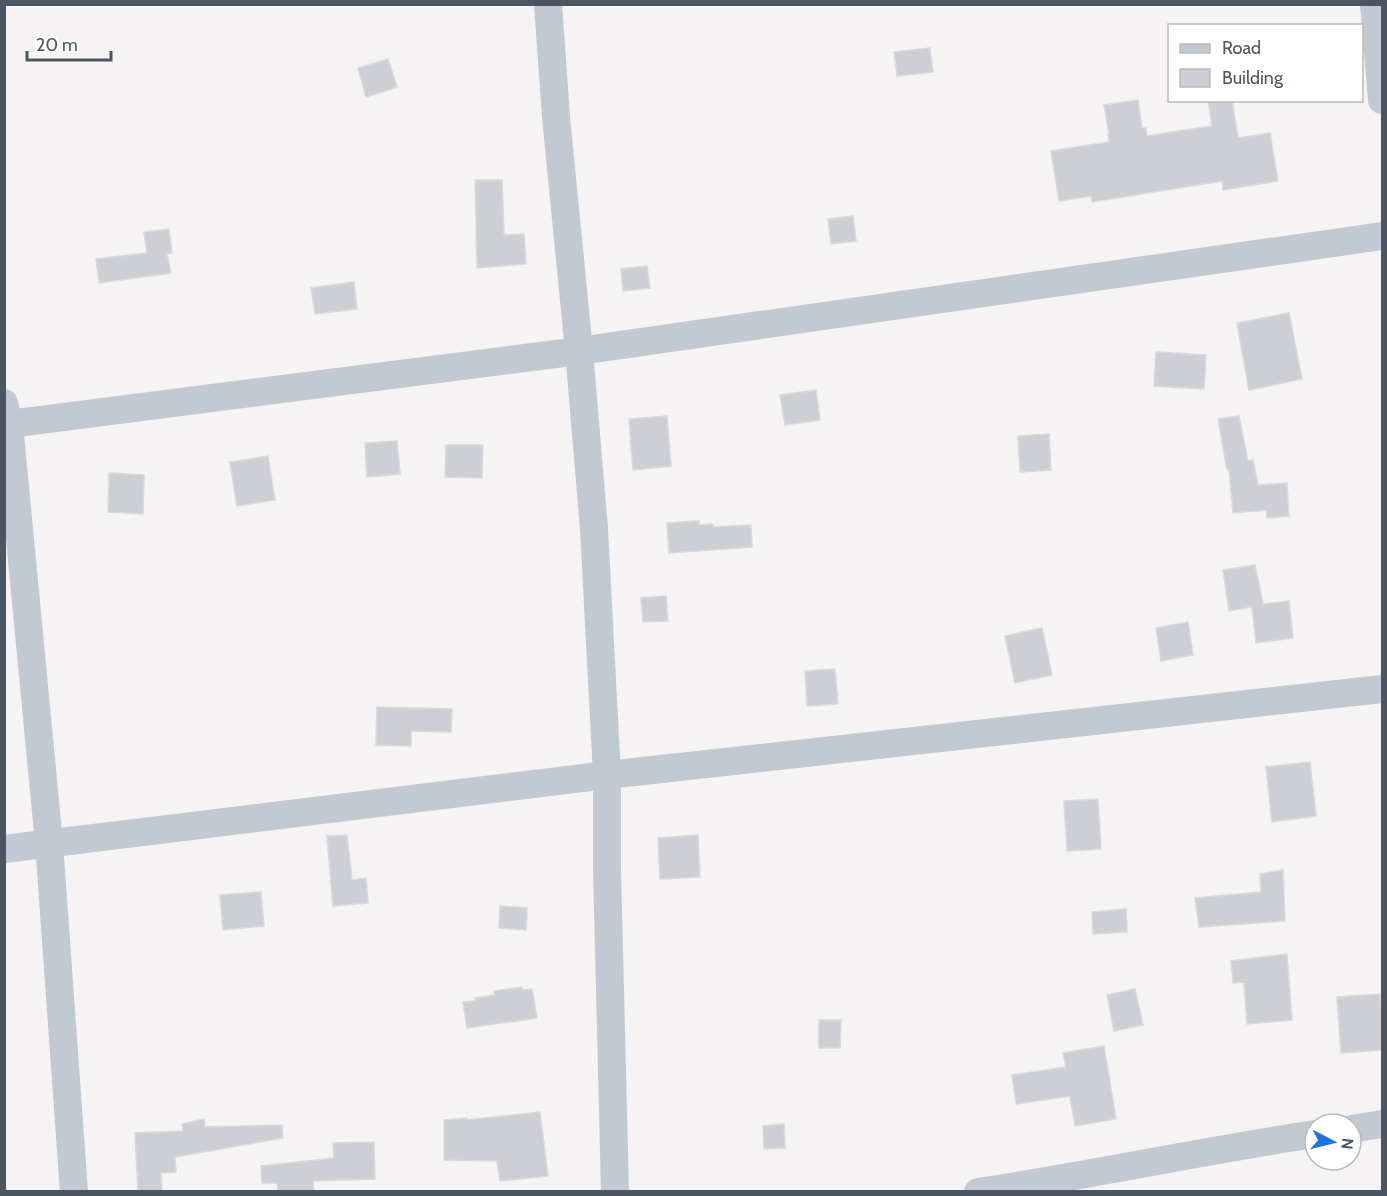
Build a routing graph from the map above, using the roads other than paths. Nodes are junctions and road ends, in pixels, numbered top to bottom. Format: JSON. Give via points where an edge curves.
{"nodes":[{"id":1,"x":548,"y":4,"type":"edge"},
{"id":2,"x":1374,"y":4,"type":"edge"},
{"id":3,"x":1383,"y":100,"type":"edge"},
{"id":4,"x":1383,"y":236,"type":"edge"},
{"id":5,"x":579,"y":351,"type":"junction"},
{"id":6,"x":7,"y":414,"type":"edge"},
{"id":7,"x":1383,"y":688,"type":"edge"},
{"id":8,"x":607,"y":775,"type":"junction"},
{"id":9,"x":49,"y":843,"type":"junction"},
{"id":10,"x":4,"y":849,"type":"edge"},
{"id":11,"x":1383,"y":1124,"type":"edge"},
{"id":12,"x":1363,"y":1127,"type":"edge"},
{"id":13,"x":1303,"y":1136,"type":"edge"},
{"id":14,"x":74,"y":1191,"type":"edge"},
{"id":15,"x":615,"y":1191,"type":"edge"},
{"id":16,"x":978,"y":1191,"type":"edge"}],
"edges":[{"from":1,"to":5,"type":"street"},
{"from":2,"to":3,"type":"street"},
{"from":4,"to":5,"type":"street"},
{"from":5,"to":6,"type":"street"},
{"from":5,"to":8,"type":"street","via":[[594,529]]},
{"from":6,"to":9,"type":"street"},
{"from":7,"to":8,"type":"street"},
{"from":8,"to":9,"type":"street"},
{"from":8,"to":15,"type":"street"},
{"from":9,"to":10,"type":"street"},
{"from":9,"to":14,"type":"street"},
{"from":11,"to":12,"type":"street"},
{"from":13,"to":16,"type":"street"}]}
